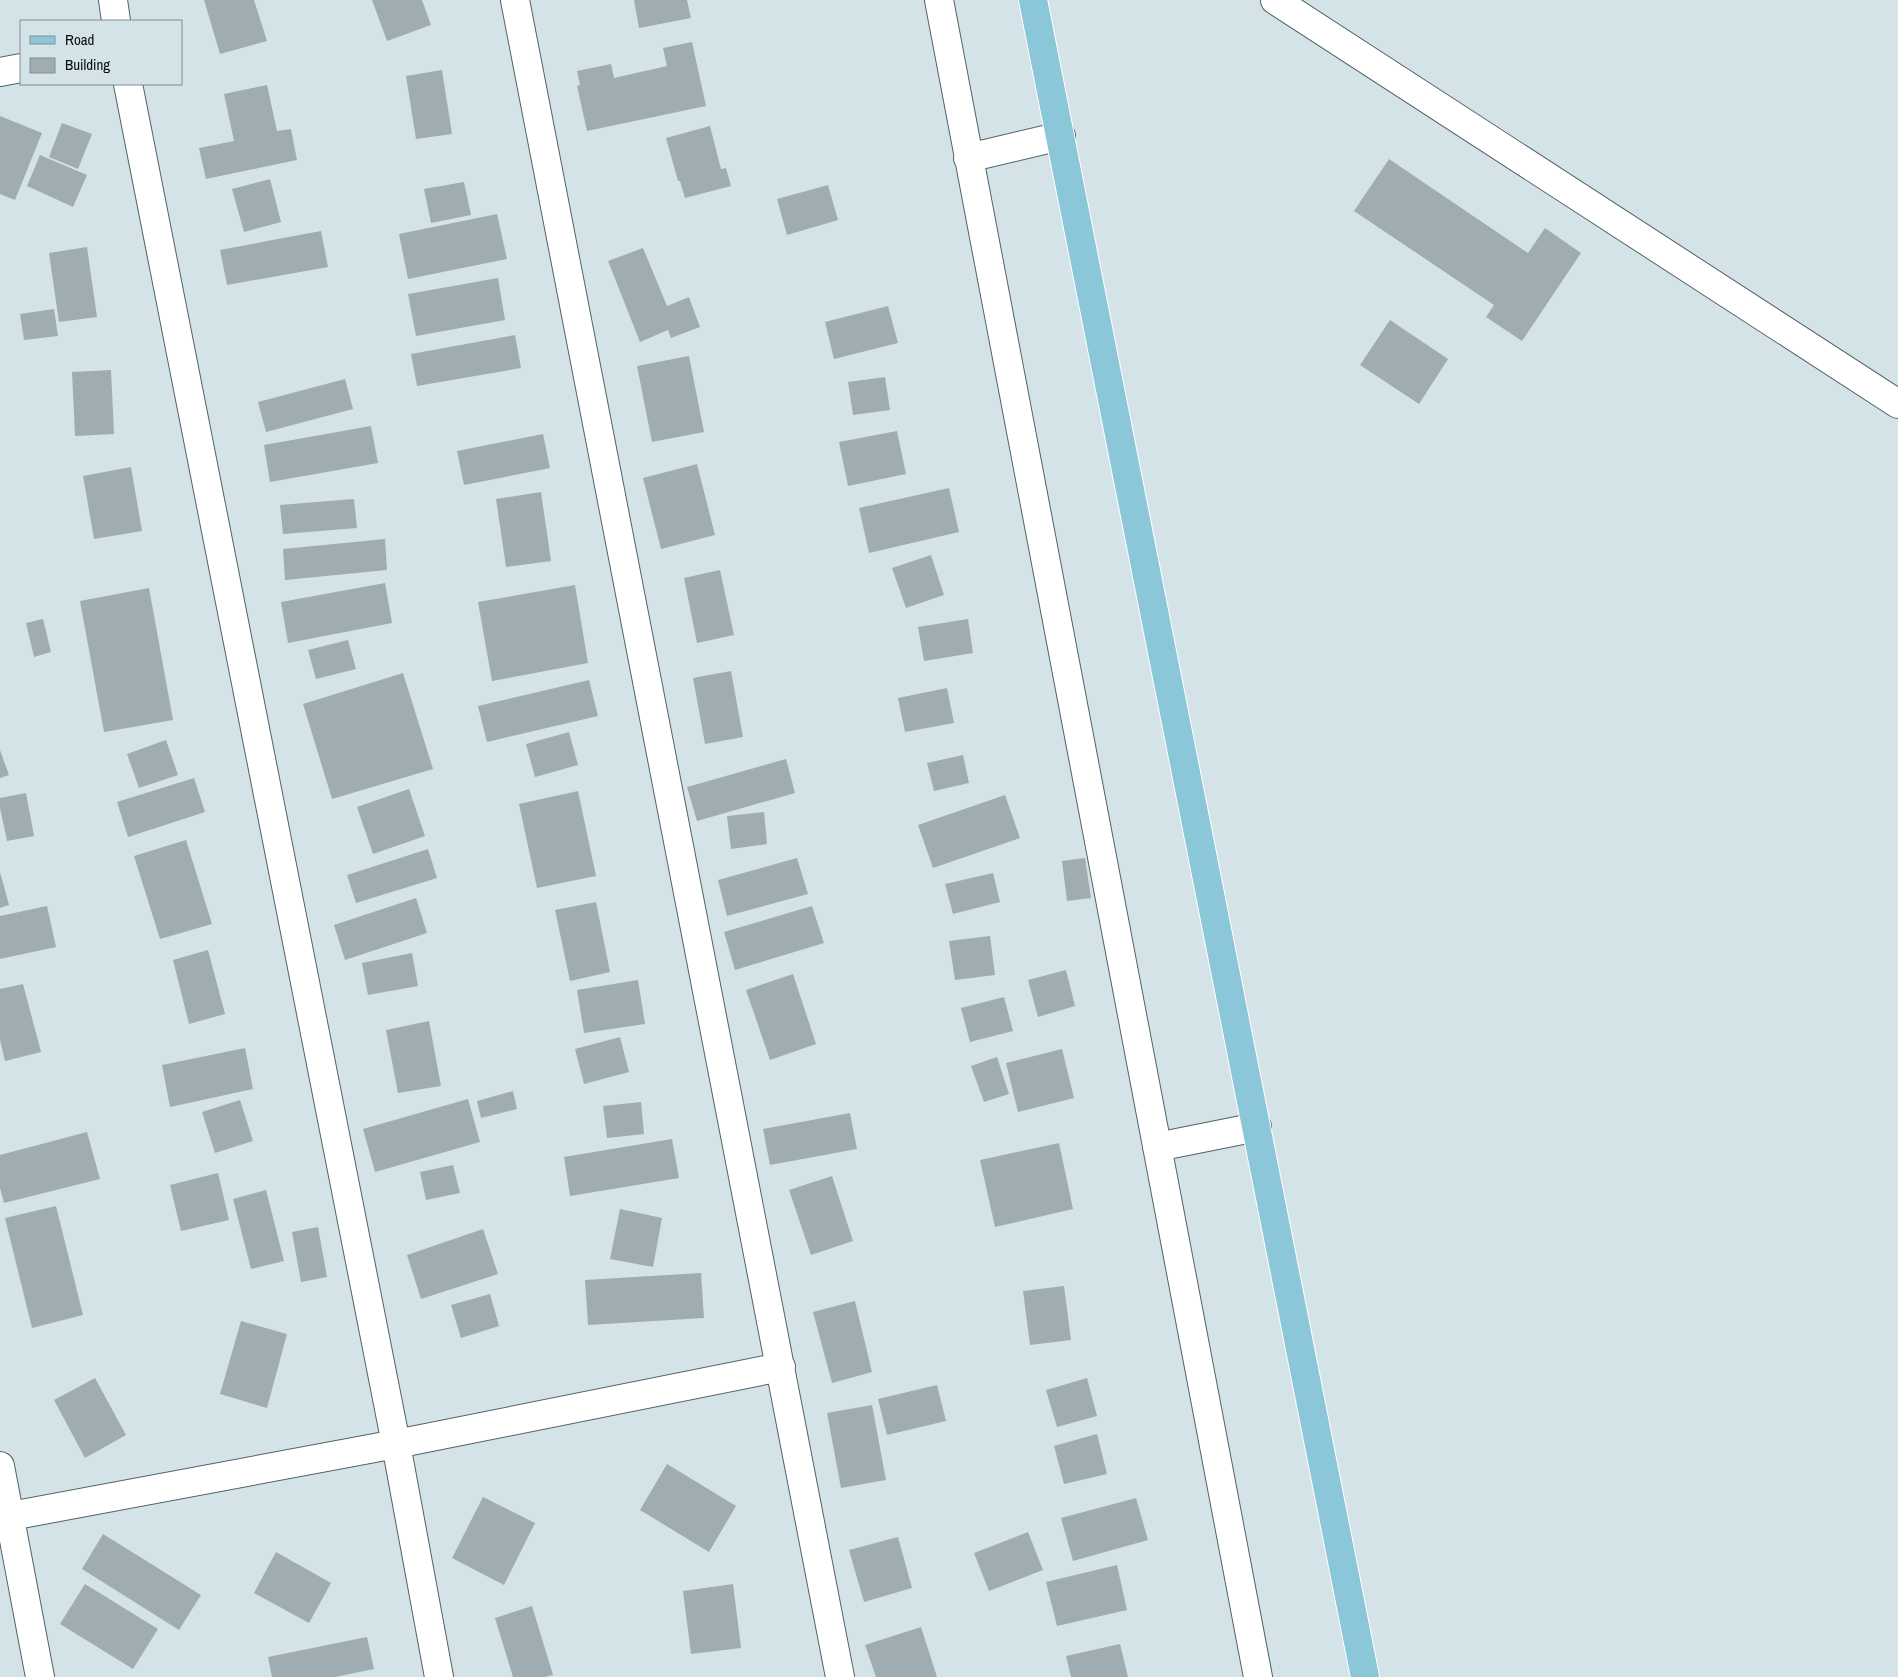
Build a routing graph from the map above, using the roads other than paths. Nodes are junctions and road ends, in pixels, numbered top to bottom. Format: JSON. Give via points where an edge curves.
{"nodes":[{"id":1,"x":112,"y":0,"type":"edge"},
{"id":2,"x":514,"y":0,"type":"edge"},
{"id":3,"x":939,"y":0,"type":"edge"},
{"id":4,"x":1034,"y":0,"type":"edge"},
{"id":5,"x":1275,"y":0,"type":"edge"},
{"id":6,"x":116,"y":20,"type":"edge"},
{"id":7,"x":20,"y":68,"type":"edge"},
{"id":8,"x":0,"y":72,"type":"edge"},
{"id":9,"x":128,"y":85,"type":"edge"},
{"id":10,"x":1061,"y":136,"type":"junction"},
{"id":11,"x":968,"y":158,"type":"junction"},
{"id":12,"x":1898,"y":404,"type":"edge"},
{"id":13,"x":1257,"y":1127,"type":"junction"},
{"id":14,"x":1157,"y":1147,"type":"junction"},
{"id":15,"x":781,"y":1367,"type":"junction"},
{"id":16,"x":396,"y":1444,"type":"junction"},
{"id":17,"x":0,"y":1466,"type":"edge"},
{"id":18,"x":5,"y":1517,"type":"edge"},
{"id":19,"x":40,"y":1677,"type":"edge"},
{"id":20,"x":439,"y":1677,"type":"edge"},
{"id":21,"x":840,"y":1677,"type":"edge"},
{"id":22,"x":1258,"y":1677,"type":"edge"},
{"id":23,"x":1365,"y":1677,"type":"edge"}],
"edges":[{"from":1,"to":6,"type":"street"},
{"from":2,"to":15,"type":"street"},
{"from":3,"to":11,"type":"street"},
{"from":4,"to":10,"type":"main road"},
{"from":5,"to":12,"type":"street"},
{"from":7,"to":8,"type":"street"},
{"from":9,"to":16,"type":"street"},
{"from":10,"to":11,"type":"street"},
{"from":10,"to":13,"type":"main road"},
{"from":11,"to":14,"type":"street"},
{"from":13,"to":14,"type":"street"},
{"from":13,"to":23,"type":"main road"},
{"from":14,"to":22,"type":"street"},
{"from":15,"to":16,"type":"street"},
{"from":15,"to":21,"type":"street"},
{"from":16,"to":18,"type":"street"},
{"from":16,"to":20,"type":"street"},
{"from":17,"to":18,"type":"street"},
{"from":18,"to":19,"type":"street"}]}
